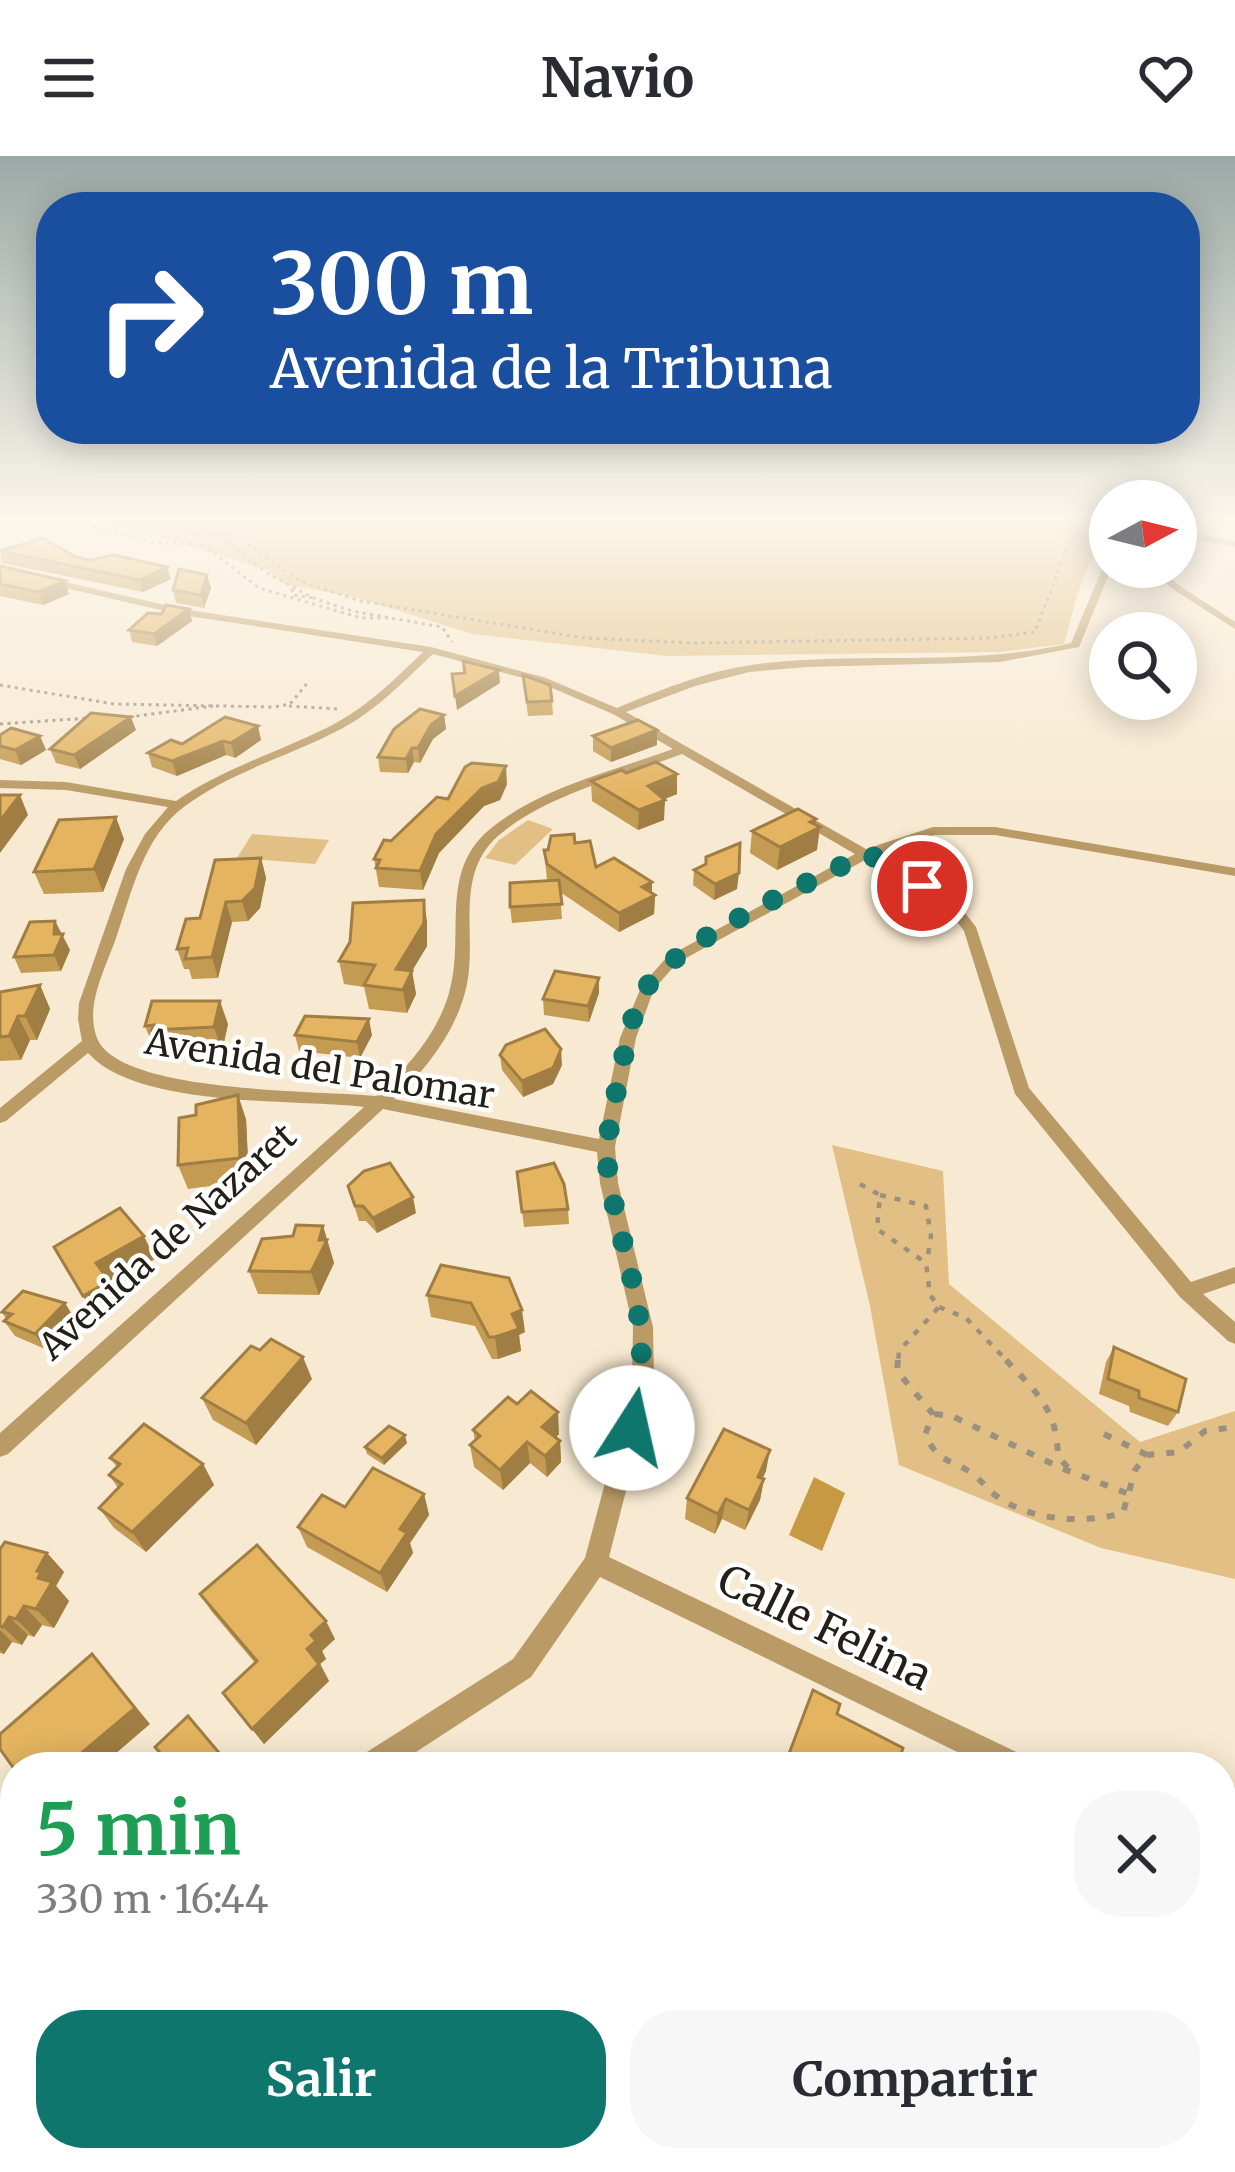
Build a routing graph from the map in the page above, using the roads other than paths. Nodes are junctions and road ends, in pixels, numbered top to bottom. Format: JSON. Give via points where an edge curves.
{"nodes":[{"id":1,"x":202,"y":615,"type":"edge"},
{"id":2,"x":1088,"y":615,"type":"edge"},
{"id":3,"x":431,"y":650,"type":"junction"},
{"id":4,"x":617,"y":712,"type":"junction"},
{"id":5,"x":685,"y":749,"type":"junction"},
{"id":6,"x":0,"y":784,"type":"edge"},
{"id":7,"x":177,"y":806,"type":"junction"},
{"id":8,"x":867,"y":853,"type":"junction"},
{"id":9,"x":1235,"y":872,"type":"edge"},
{"id":10,"x":91,"y":1042,"type":"junction"},
{"id":11,"x":379,"y":1102,"type":"junction"},
{"id":12,"x":0,"y":1118,"type":"edge"},
{"id":13,"x":606,"y":1147,"type":"junction"},
{"id":14,"x":1235,"y":1275,"type":"edge"},
{"id":15,"x":1187,"y":1291,"type":"junction"},
{"id":16,"x":1235,"y":1335,"type":"edge"},
{"id":17,"x":0,"y":1448,"type":"edge"},
{"id":18,"x":596,"y":1562,"type":"junction"},
{"id":19,"x":392,"y":1752,"type":"edge"},
{"id":20,"x":986,"y":1752,"type":"edge"}],
"edges":[{"from":1,"to":3,"type":"street"},
{"from":2,"to":4,"type":"street","via":[[1075,645],[1024,660],[766,666]]},
{"from":3,"to":4,"type":"street","via":[[542,680]]},
{"from":3,"to":7,"type":"street","name":"Avenida del Palomar","via":[[341,725]]},
{"from":4,"to":5,"type":"street"},
{"from":5,"to":8,"type":"street"},
{"from":5,"to":11,"type":"street","name":"Avenida de Nazaret","via":[[518,815],[477,851],[464,872],[464,960],[448,1018],[434,1047]]},
{"from":6,"to":7,"type":"street","via":[[66,786]]},
{"from":7,"to":10,"type":"street","name":"Avenida del Palomar","via":[[146,843],[101,959],[83,1010]]},
{"from":8,"to":9,"type":"street","via":[[933,831],[995,831]]},
{"from":8,"to":13,"type":"street","via":[[672,960],[646,988]]},
{"from":8,"to":15,"type":"street","via":[[950,903],[971,930],[1021,1090]]},
{"from":10,"to":11,"type":"street","name":"Avenida del Palomar","via":[[105,1061],[177,1084]]},
{"from":10,"to":12,"type":"street"},
{"from":11,"to":13,"type":"street","name":"Avenida del Palomar"},
{"from":11,"to":17,"type":"street","name":"Avenida de Nazaret"},
{"from":13,"to":18,"type":"street","via":[[643,1328],[643,1382]]},
{"from":14,"to":15,"type":"street"},
{"from":15,"to":16,"type":"street"},
{"from":18,"to":19,"type":"street","via":[[522,1668]]},
{"from":18,"to":20,"type":"street","name":"Calle Felina"}]}
